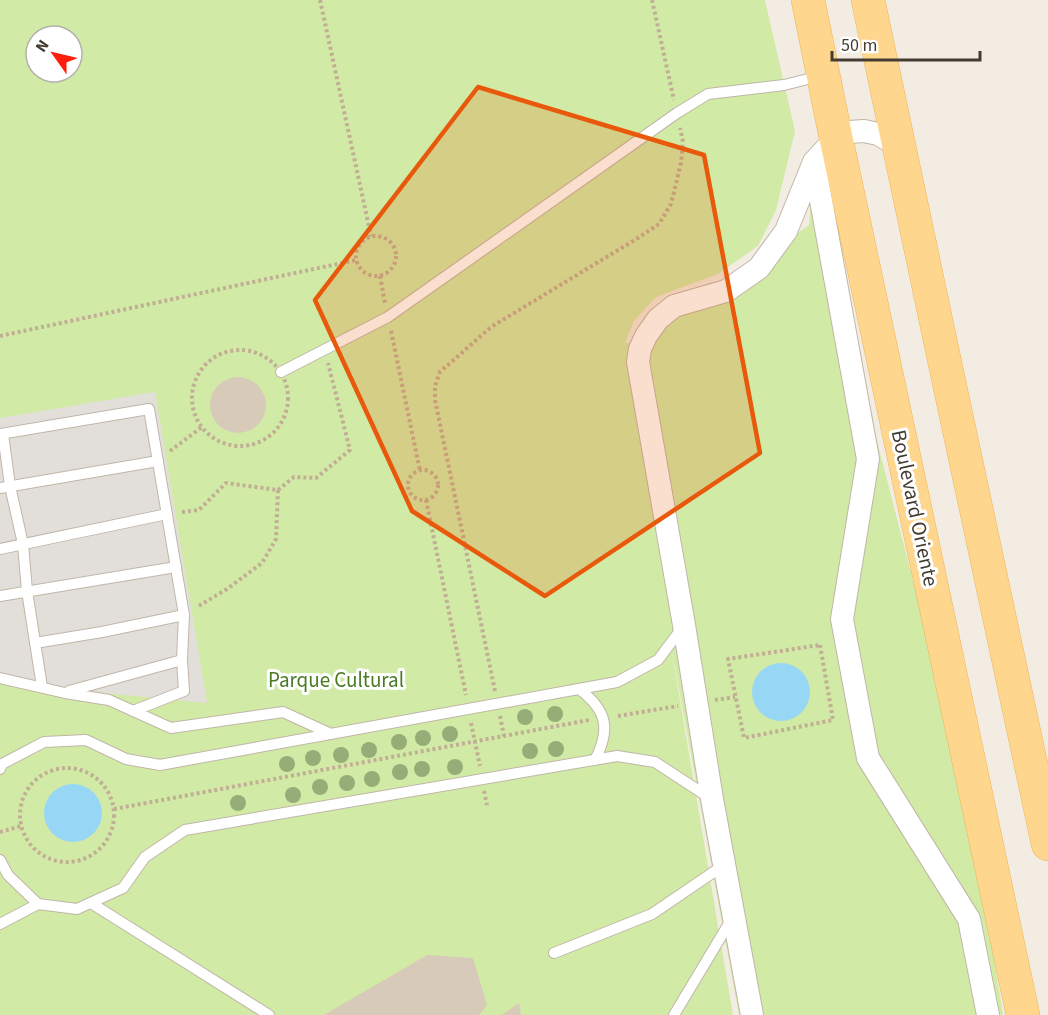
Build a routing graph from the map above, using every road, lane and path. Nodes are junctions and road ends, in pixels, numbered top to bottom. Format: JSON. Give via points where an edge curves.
{"nodes":[{"id":1,"x":320,"y":0,"type":"edge"},
{"id":2,"x":652,"y":0,"type":"edge"},
{"id":3,"x":808,"y":0,"type":"edge"},
{"id":4,"x":868,"y":0,"type":"edge"},
{"id":5,"x":824,"y":75,"type":"junction"},
{"id":6,"x":677,"y":113,"type":"junction"},
{"id":7,"x":836,"y":138,"type":"junction"},
{"id":8,"x":899,"y":152,"type":"junction"},
{"id":9,"x":814,"y":162,"type":"junction"},
{"id":10,"x":371,"y":236,"type":"junction"},
{"id":11,"x":356,"y":260,"type":"junction"},
{"id":12,"x":380,"y":276,"type":"junction"},
{"id":13,"x":388,"y":317,"type":"junction"},
{"id":14,"x":0,"y":336,"type":"edge"},
{"id":15,"x":324,"y":349,"type":"junction"},
{"id":16,"x":281,"y":372,"type":"junction"},
{"id":17,"x":202,"y":427,"type":"junction"},
{"id":18,"x":2,"y":434,"type":"edge"},
{"id":19,"x":158,"y":461,"type":"junction"},
{"id":20,"x":420,"y":471,"type":"junction"},
{"id":21,"x":5,"y":487,"type":"edge"},
{"id":22,"x":278,"y":490,"type":"junction"},
{"id":23,"x":426,"y":500,"type":"junction"},
{"id":24,"x":167,"y":514,"type":"junction"},
{"id":25,"x":23,"y":544,"type":"junction"},
{"id":26,"x":0,"y":549,"type":"edge"},
{"id":27,"x":176,"y":567,"type":"junction"},
{"id":28,"x":27,"y":591,"type":"junction"},
{"id":29,"x":0,"y":596,"type":"edge"},
{"id":30,"x":184,"y":615,"type":"junction"},
{"id":31,"x":684,"y":625,"type":"junction"},
{"id":32,"x":35,"y":644,"type":"junction"},
{"id":33,"x":182,"y":660,"type":"junction"},
{"id":34,"x":0,"y":678,"type":"edge"},
{"id":35,"x":42,"y":687,"type":"junction"},
{"id":36,"x":579,"y":689,"type":"junction"},
{"id":37,"x":65,"y":693,"type":"junction"},
{"id":38,"x":735,"y":697,"type":"junction"},
{"id":39,"x":497,"y":704,"type":"junction"},
{"id":40,"x":697,"y":704,"type":"junction"},
{"id":41,"x":469,"y":709,"type":"junction"},
{"id":42,"x":133,"y":711,"type":"junction"},
{"id":43,"x":602,"y":718,"type":"junction"},
{"id":44,"x":332,"y":734,"type":"junction"},
{"id":45,"x":504,"y":736,"type":"junction"},
{"id":46,"x":475,"y":741,"type":"junction"},
{"id":47,"x":595,"y":760,"type":"junction"},
{"id":48,"x":1,"y":765,"type":"edge"},
{"id":49,"x":482,"y":779,"type":"junction"},
{"id":50,"x":712,"y":799,"type":"junction"},
{"id":51,"x":487,"y":805,"type":"dead end"},
{"id":52,"x":114,"y":809,"type":"junction"},
{"id":53,"x":21,"y":826,"type":"junction"},
{"id":54,"x":0,"y":832,"type":"edge"},
{"id":55,"x":1048,"y":844,"type":"edge"},
{"id":56,"x":0,"y":860,"type":"edge"},
{"id":57,"x":724,"y":865,"type":"junction"},
{"id":58,"x":91,"y":903,"type":"junction"},
{"id":59,"x":38,"y":904,"type":"junction"},
{"id":60,"x":734,"y":916,"type":"junction"},
{"id":61,"x":0,"y":924,"type":"edge"},
{"id":62,"x":554,"y":953,"type":"dead end"},
{"id":63,"x":268,"y":1015,"type":"edge"},
{"id":64,"x":674,"y":1015,"type":"edge"},
{"id":65,"x":752,"y":1015,"type":"edge"},
{"id":66,"x":988,"y":1015,"type":"edge"},
{"id":67,"x":1023,"y":1015,"type":"edge"}],
"edges":[{"from":1,"to":10,"type":"path"},
{"from":2,"to":6,"type":"path"},
{"from":3,"to":5,"type":"main road","name":"Boulevard Oriente"},
{"from":4,"to":8,"type":"main road"},
{"from":5,"to":6,"type":"lane","via":[[784,85],[708,94]]},
{"from":5,"to":7,"type":"main road","name":"Boulevard Oriente"},
{"from":6,"to":13,"type":"lane"},
{"from":6,"to":39,"type":"path","via":[[683,142],[681,163],[671,204],[659,224],[491,327],[440,372],[435,386]]},
{"from":7,"to":8,"type":"street","via":[[864,130],[890,141]]},
{"from":7,"to":9,"type":"street"},
{"from":7,"to":67,"type":"main road","name":"Boulevard Oriente"},
{"from":8,"to":55,"type":"main road"},
{"from":9,"to":31,"type":"street","via":[[786,231],[759,268],[726,291],[674,306],[658,319],[640,349],[638,362]]},
{"from":9,"to":66,"type":"street","via":[[867,459],[842,619],[868,758],[969,919]]},
{"from":10,"to":11,"type":"path","via":[[359,245]]},
{"from":10,"to":12,"type":"path","via":[[388,239],[396,250],[395,264]]},
{"from":11,"to":12,"type":"path","via":[[365,273]]},
{"from":11,"to":14,"type":"path"},
{"from":12,"to":13,"type":"path"},
{"from":13,"to":15,"type":"lane"},
{"from":13,"to":20,"type":"path"},
{"from":15,"to":16,"type":"lane"},
{"from":15,"to":22,"type":"path","via":[[350,450],[316,478],[294,477]]},
{"from":16,"to":17,"type":"path","via":[[288,403],[284,419],[274,432],[245,446],[229,445]]},
{"from":16,"to":17,"type":"path","via":[[257,352],[227,352],[213,358],[202,369],[192,398]]},
{"from":17,"to":19,"type":"path"},
{"from":18,"to":19,"type":"lane","via":[[149,409]]},
{"from":18,"to":21,"type":"lane"},
{"from":19,"to":21,"type":"lane"},
{"from":19,"to":24,"type":"lane"},
{"from":20,"to":23,"type":"path","via":[[432,474],[437,482],[436,492]]},
{"from":20,"to":23,"type":"path","via":[[410,477],[408,487],[415,498]]},
{"from":21,"to":25,"type":"lane"},
{"from":22,"to":24,"type":"path","via":[[226,483],[199,510]]},
{"from":22,"to":30,"type":"path","via":[[276,539],[262,562]]},
{"from":23,"to":41,"type":"path"},
{"from":24,"to":25,"type":"lane"},
{"from":24,"to":27,"type":"lane"},
{"from":25,"to":26,"type":"lane"},
{"from":25,"to":28,"type":"lane"},
{"from":27,"to":28,"type":"lane"},
{"from":27,"to":30,"type":"lane"},
{"from":28,"to":29,"type":"lane"},
{"from":28,"to":32,"type":"lane"},
{"from":30,"to":32,"type":"lane"},
{"from":30,"to":33,"type":"lane"},
{"from":31,"to":36,"type":"lane","via":[[658,660],[617,682]]},
{"from":31,"to":40,"type":"street"},
{"from":32,"to":35,"type":"lane"},
{"from":33,"to":37,"type":"lane"},
{"from":33,"to":42,"type":"lane","via":[[184,691]]},
{"from":34,"to":35,"type":"lane"},
{"from":35,"to":37,"type":"lane"},
{"from":36,"to":39,"type":"lane"},
{"from":36,"to":43,"type":"lane","via":[[592,699]]},
{"from":37,"to":42,"type":"lane","via":[[109,700]]},
{"from":38,"to":38,"type":"path","via":[[728,660],[820,645],[832,720],[744,738]]},
{"from":38,"to":40,"type":"path"},
{"from":39,"to":41,"type":"lane"},
{"from":39,"to":45,"type":"path"},
{"from":40,"to":43,"type":"path"},
{"from":40,"to":50,"type":"street"},
{"from":41,"to":44,"type":"lane"},
{"from":41,"to":46,"type":"path"},
{"from":42,"to":44,"type":"lane","via":[[171,728],[283,712]]},
{"from":43,"to":45,"type":"path"},
{"from":43,"to":47,"type":"lane","via":[[603,745]]},
{"from":44,"to":48,"type":"lane","via":[[160,765],[126,759],[86,740],[44,742]]},
{"from":45,"to":46,"type":"path"},
{"from":46,"to":49,"type":"path"},
{"from":46,"to":52,"type":"path"},
{"from":47,"to":49,"type":"lane"},
{"from":47,"to":50,"type":"lane","via":[[618,756],[655,762]]},
{"from":49,"to":51,"type":"path"},
{"from":49,"to":58,"type":"lane","via":[[185,830],[145,857],[123,888]]},
{"from":50,"to":57,"type":"street"},
{"from":52,"to":53,"type":"path","via":[[108,840],[84,860],[68,863],[38,853]]},
{"from":52,"to":53,"type":"path","via":[[110,794],[89,773],[59,768],[32,783],[20,811]]},
{"from":53,"to":54,"type":"path"},
{"from":56,"to":59,"type":"lane","via":[[8,875]]},
{"from":57,"to":60,"type":"street"},
{"from":57,"to":62,"type":"lane","via":[[652,914]]},
{"from":58,"to":59,"type":"lane","via":[[76,909]]},
{"from":58,"to":63,"type":"lane"},
{"from":59,"to":61,"type":"lane"},
{"from":60,"to":64,"type":"lane"},
{"from":60,"to":65,"type":"street"}]}
